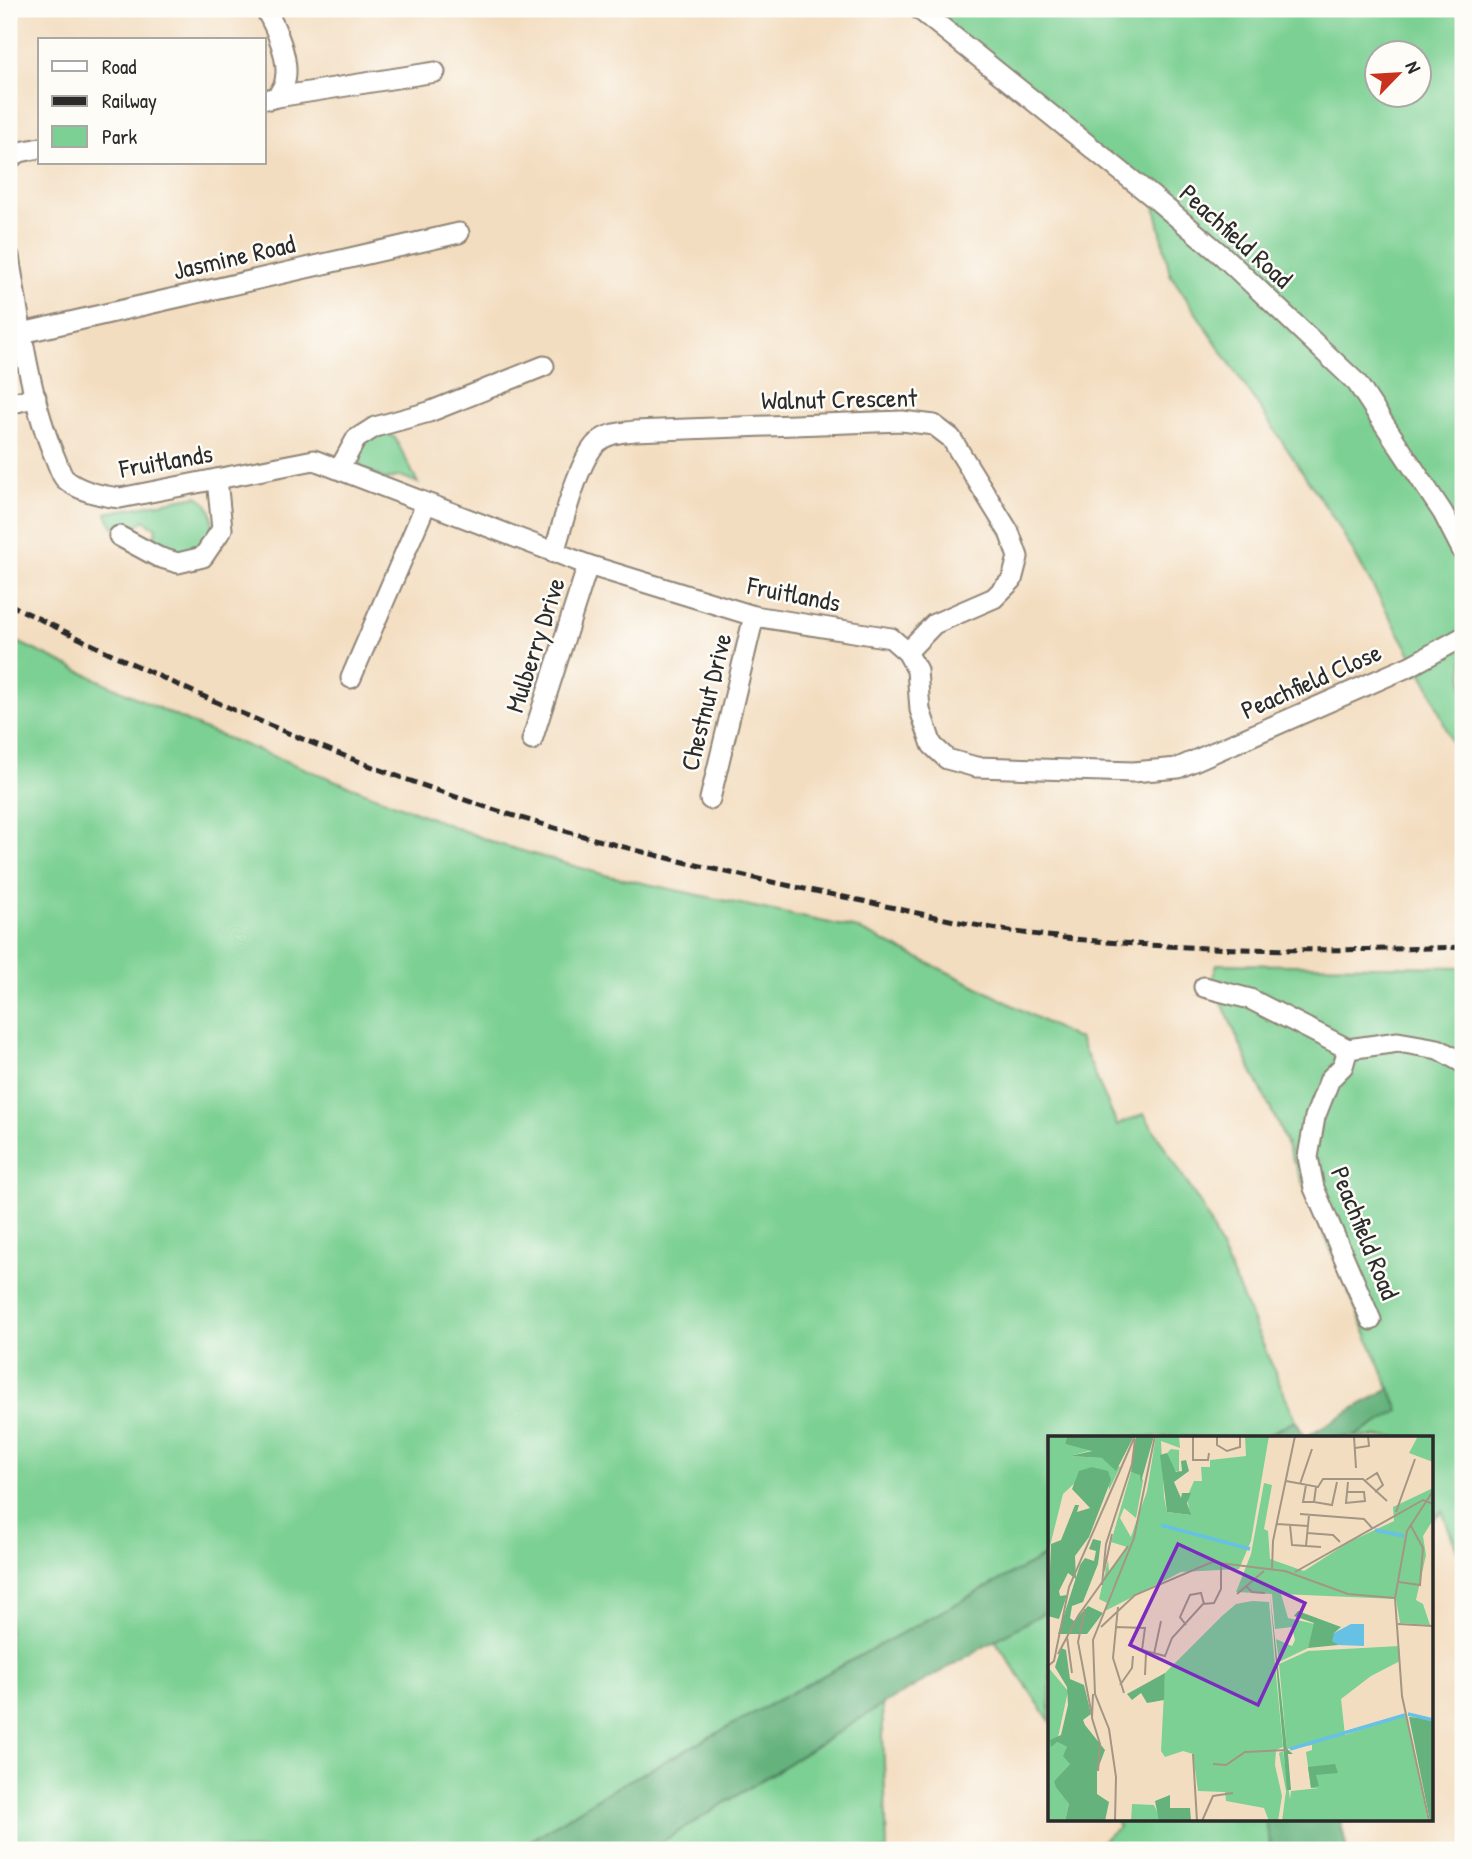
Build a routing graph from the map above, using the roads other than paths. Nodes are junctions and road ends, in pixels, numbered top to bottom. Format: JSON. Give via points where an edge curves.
{"nodes":[{"id":1,"x":265,"y":9,"type":"edge"},
{"id":2,"x":919,"y":9,"type":"edge"},
{"id":3,"x":435,"y":72,"type":"dead end"},
{"id":4,"x":271,"y":99,"type":"edge"},
{"id":5,"x":38,"y":148,"type":"edge"},
{"id":6,"x":9,"y":159,"type":"edge"},
{"id":7,"x":459,"y":233,"type":"dead end"},
{"id":8,"x":9,"y":256,"type":"edge"},
{"id":9,"x":22,"y":333,"type":"junction"},
{"id":10,"x":544,"y":366,"type":"dead end"},
{"id":11,"x":36,"y":397,"type":"junction"},
{"id":12,"x":9,"y":404,"type":"edge"},
{"id":13,"x":340,"y":468,"type":"junction"},
{"id":14,"x":217,"y":479,"type":"junction"},
{"id":15,"x":426,"y":504,"type":"junction"},
{"id":16,"x":119,"y":536,"type":"dead end"},
{"id":17,"x":1463,"y":552,"type":"edge"},
{"id":18,"x":554,"y":554,"type":"junction"},
{"id":19,"x":588,"y":565,"type":"junction"},
{"id":20,"x":754,"y":616,"type":"junction"},
{"id":21,"x":1463,"y":636,"type":"edge"},
{"id":22,"x":907,"y":652,"type":"junction"},
{"id":23,"x":351,"y":678,"type":"dead end"},
{"id":24,"x":532,"y":740,"type":"dead end"},
{"id":25,"x":709,"y":799,"type":"dead end"},
{"id":26,"x":1204,"y":987,"type":"dead end"},
{"id":27,"x":1348,"y":1049,"type":"junction"},
{"id":28,"x":1463,"y":1063,"type":"edge"},
{"id":29,"x":1371,"y":1320,"type":"dead end"}],
"edges":[{"from":1,"to":4,"type":"street","via":[[277,28],[284,58],[285,81]]},
{"from":2,"to":17,"type":"street","name":"Peachfield Road","via":[[1224,257],[1357,383],[1443,513]]},
{"from":3,"to":4,"type":"street"},
{"from":5,"to":6,"type":"street"},
{"from":7,"to":9,"type":"street","name":"Jasmine Road"},
{"from":8,"to":9,"type":"street","name":"Fruitlands"},
{"from":9,"to":11,"type":"street","name":"Fruitlands"},
{"from":10,"to":13,"type":"street","via":[[429,412],[375,427],[356,439]]},
{"from":11,"to":12,"type":"street"},
{"from":11,"to":14,"type":"street","name":"Fruitlands","via":[[64,478],[97,495],[120,498]]},
{"from":13,"to":14,"type":"street","name":"Fruitlands","via":[[314,460]]},
{"from":13,"to":15,"type":"street","name":"Fruitlands"},
{"from":14,"to":16,"type":"street","via":[[222,528],[202,557],[178,563],[158,557],[142,538]]},
{"from":15,"to":18,"type":"street","name":"Fruitlands"},
{"from":15,"to":23,"type":"street"},
{"from":18,"to":19,"type":"street","name":"Fruitlands"},
{"from":18,"to":22,"type":"street","name":"Walnut Crescent","via":[[590,451],[612,434],[890,421],[934,425],[951,438],[976,477],[1009,532],[1018,557],[1012,580],[993,598],[934,624]]},
{"from":19,"to":20,"type":"street","name":"Fruitlands"},
{"from":19,"to":24,"type":"street","name":"Mulberry Drive"},
{"from":20,"to":22,"type":"street","name":"Fruitlands","via":[[891,639]]},
{"from":20,"to":25,"type":"street","name":"Chestnut Drive"},
{"from":21,"to":22,"type":"street","name":"Peachfield Close","via":[[1410,666],[1178,768],[1132,772],[976,766],[947,759],[932,745],[920,710],[917,670]]},
{"from":26,"to":27,"type":"street","via":[[1250,999]]},
{"from":27,"to":28,"type":"street","via":[[1398,1042],[1438,1049]]},
{"from":27,"to":29,"type":"street","name":"Peachfield Road","via":[[1315,1117],[1308,1157],[1314,1188]]}]}
